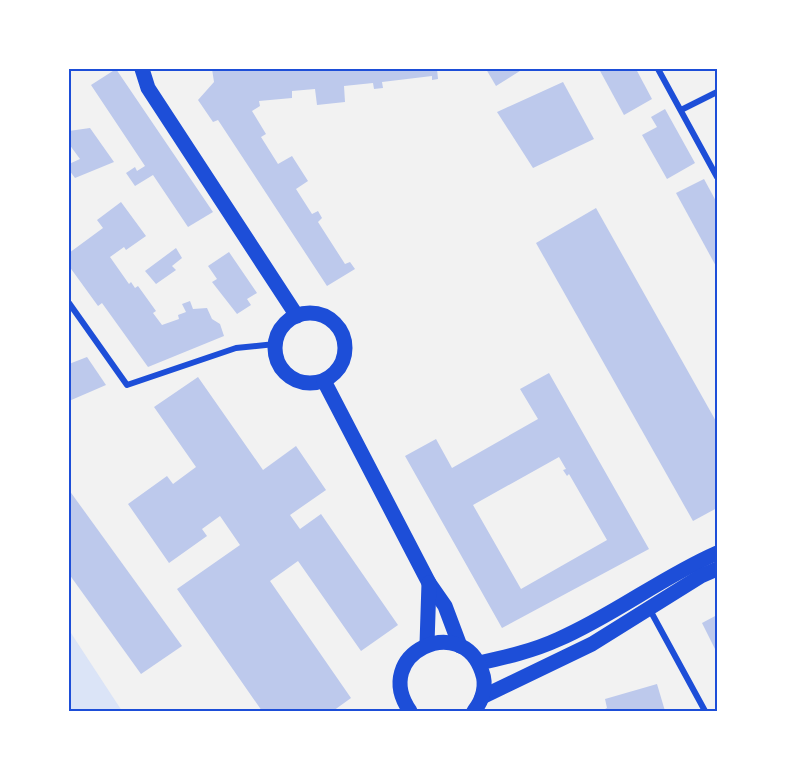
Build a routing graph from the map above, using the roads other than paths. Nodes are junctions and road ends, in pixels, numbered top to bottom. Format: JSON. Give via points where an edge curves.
{"nodes":[{"id":1,"x":142,"y":69,"type":"edge"},
{"id":2,"x":658,"y":69,"type":"edge"},
{"id":3,"x":717,"y":92,"type":"edge"},
{"id":4,"x":681,"y":110,"type":"junction"},
{"id":5,"x":717,"y":177,"type":"edge"},
{"id":6,"x":69,"y":303,"type":"edge"},
{"id":7,"x":297,"y":316,"type":"junction"},
{"id":8,"x":275,"y":344,"type":"junction"},
{"id":9,"x":324,"y":381,"type":"junction"},
{"id":10,"x":717,"y":553,"type":"edge"},
{"id":11,"x":717,"y":569,"type":"edge"},
{"id":12,"x":429,"y":583,"type":"junction"},
{"id":13,"x":650,"y":610,"type":"junction"},
{"id":14,"x":427,"y":644,"type":"junction"},
{"id":15,"x":460,"y":646,"type":"junction"},
{"id":16,"x":479,"y":663,"type":"junction"},
{"id":17,"x":482,"y":697,"type":"junction"},
{"id":18,"x":404,"y":708,"type":"edge"},
{"id":19,"x":474,"y":711,"type":"edge"},
{"id":20,"x":705,"y":711,"type":"edge"}],
"edges":[{"from":1,"to":7,"type":"main road","via":[[148,88]]},
{"from":2,"to":4,"type":"street"},
{"from":3,"to":4,"type":"street"},
{"from":4,"to":5,"type":"street"},
{"from":6,"to":8,"type":"street","via":[[126,385],[236,348]]},
{"from":7,"to":8,"type":"main road","via":[[286,322]]},
{"from":7,"to":9,"type":"main road","via":[[324,316],[343,335],[343,362]]},
{"from":8,"to":9,"type":"main road","via":[[280,368],[289,376],[312,384]]},
{"from":9,"to":12,"type":"main road"},
{"from":10,"to":16,"type":"main road","via":[[559,639]]},
{"from":11,"to":13,"type":"main road"},
{"from":12,"to":14,"type":"main road"},
{"from":12,"to":15,"type":"main road","via":[[445,606]]},
{"from":13,"to":17,"type":"main road","via":[[592,644]]},
{"from":13,"to":20,"type":"street"},
{"from":14,"to":15,"type":"main road"},
{"from":14,"to":18,"type":"main road","via":[[416,651],[401,672]]},
{"from":15,"to":16,"type":"main road"},
{"from":16,"to":17,"type":"main road","via":[[485,686]]},
{"from":17,"to":19,"type":"main road"}]}
